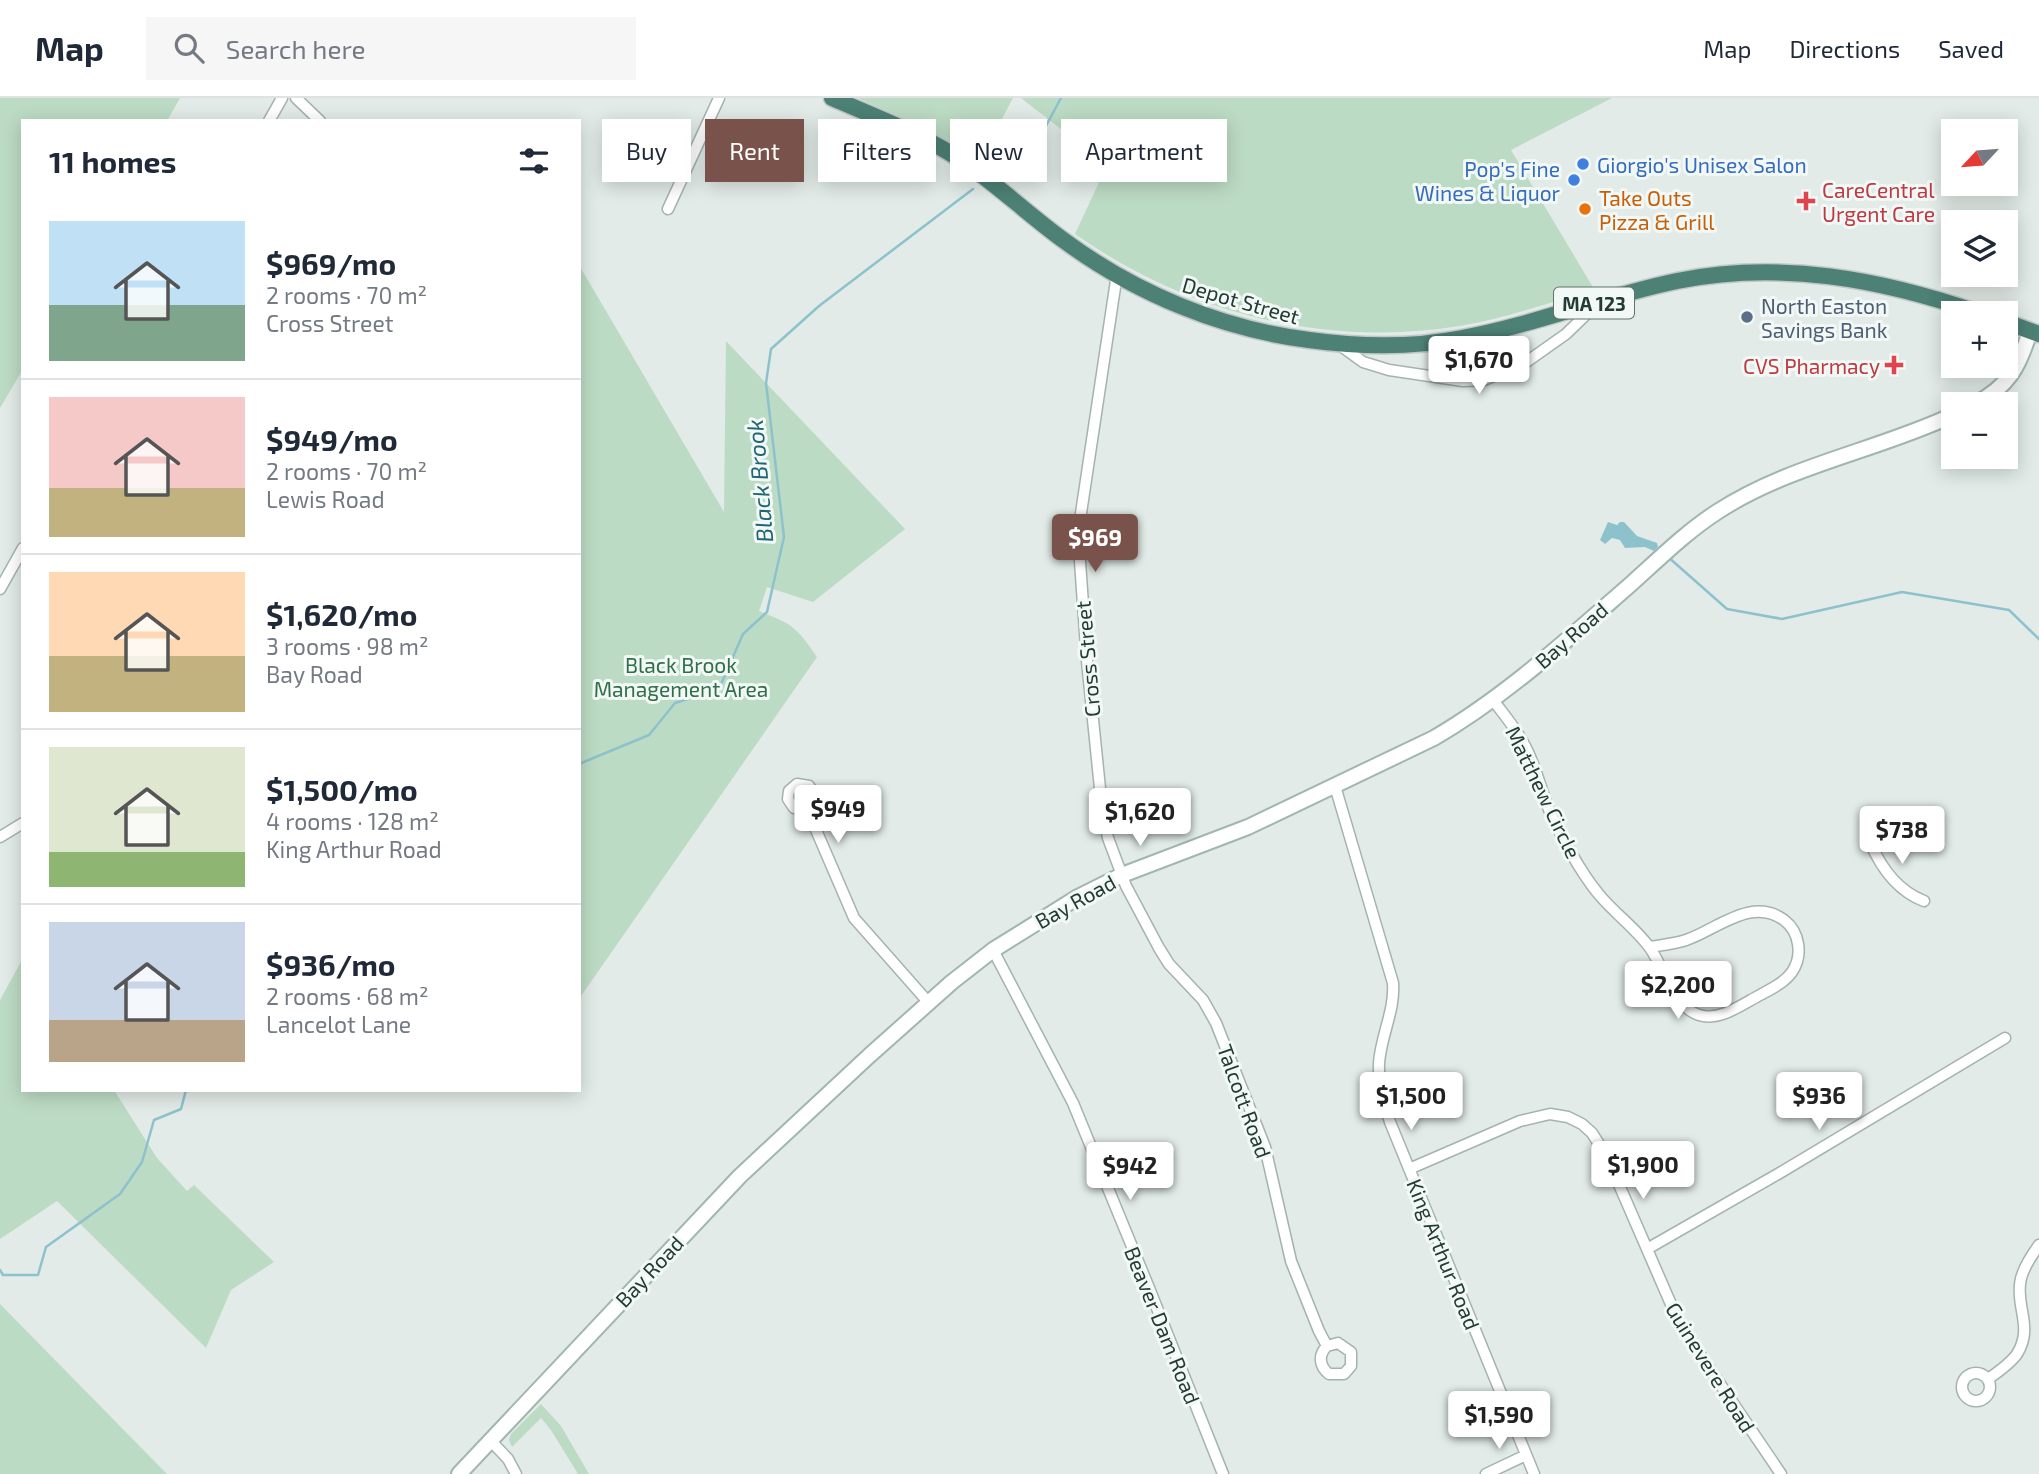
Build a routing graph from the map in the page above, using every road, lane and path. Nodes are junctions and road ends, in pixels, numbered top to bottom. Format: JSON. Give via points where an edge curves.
{"nodes":[{"id":1,"x":282,"y":98,"type":"edge"},
{"id":2,"x":296,"y":98,"type":"edge"},
{"id":3,"x":719,"y":98,"type":"edge"},
{"id":4,"x":832,"y":98,"type":"edge"},
{"id":5,"x":270,"y":119,"type":"edge"},
{"id":6,"x":318,"y":119,"type":"edge"},
{"id":7,"x":668,"y":209,"type":"dead end"},
{"id":8,"x":1117,"y":274,"type":"junction"},
{"id":9,"x":1600,"y":301,"type":"junction"},
{"id":10,"x":1942,"y":301,"type":"edge"},
{"id":11,"x":2034,"y":333,"type":"edge"},
{"id":12,"x":1338,"y":343,"type":"junction"},
{"id":13,"x":1993,"y":392,"type":"edge"},
{"id":14,"x":1941,"y":420,"type":"edge"},
{"id":15,"x":21,"y":552,"type":"edge"},
{"id":16,"x":0,"y":589,"type":"edge"},
{"id":17,"x":1493,"y":700,"type":"junction"},
{"id":18,"x":1335,"y":786,"type":"junction"},
{"id":19,"x":807,"y":809,"type":"dead end"},
{"id":20,"x":21,"y":823,"type":"edge"},
{"id":21,"x":0,"y":837,"type":"edge"},
{"id":22,"x":1871,"y":842,"type":"dead end"},
{"id":23,"x":1122,"y":875,"type":"junction"},
{"id":24,"x":1924,"y":901,"type":"dead end"},
{"id":25,"x":1650,"y":947,"type":"junction"},
{"id":26,"x":993,"y":950,"type":"junction"},
{"id":27,"x":929,"y":1003,"type":"junction"},
{"id":28,"x":2005,"y":1038,"type":"dead end"},
{"id":29,"x":1409,"y":1169,"type":"junction"},
{"id":30,"x":2039,"y":1245,"type":"edge"},
{"id":31,"x":1647,"y":1250,"type":"junction"},
{"id":32,"x":1327,"y":1346,"type":"dead end"},
{"id":33,"x":1988,"y":1379,"type":"dead end"},
{"id":34,"x":491,"y":1441,"type":"junction"},
{"id":35,"x":1526,"y":1455,"type":"junction"},
{"id":36,"x":459,"y":1474,"type":"edge"},
{"id":37,"x":516,"y":1474,"type":"edge"},
{"id":38,"x":1223,"y":1474,"type":"edge"},
{"id":39,"x":1486,"y":1474,"type":"edge"},
{"id":40,"x":1534,"y":1474,"type":"edge"},
{"id":41,"x":1781,"y":1474,"type":"edge"}],
"edges":[{"from":1,"to":5,"type":"street"},
{"from":2,"to":6,"type":"street"},
{"from":3,"to":7,"type":"street"},
{"from":4,"to":8,"type":"highway","name":"Depot Street","number":"MA 123","via":[[953,155],[1066,242]]},
{"from":8,"to":12,"type":"highway","name":"Depot Street","number":"MA 123","via":[[1168,302],[1226,322],[1274,335]]},
{"from":8,"to":23,"type":"street","name":"Cross Street","via":[[1078,542],[1101,800],[1108,838]]},
{"from":9,"to":10,"type":"highway","name":"Depot Street","number":"MA 123","via":[[1693,278],[1791,273],[1863,280]]},
{"from":9,"to":12,"type":"highway","name":"Depot Street","number":"MA 123","via":[[1458,339],[1396,345]]},
{"from":9,"to":12,"type":"street","via":[[1535,356],[1484,380],[1389,370],[1363,362]]},
{"from":11,"to":13,"type":"main road","via":[[2012,376]]},
{"from":14,"to":17,"type":"main road","name":"Bay Road","via":[[1779,479],[1727,505]]},
{"from":15,"to":16,"type":"street"},
{"from":17,"to":18,"type":"main road","name":"Bay Road","via":[[1434,738]]},
{"from":17,"to":25,"type":"street","name":"Matthew Circle","via":[[1527,749],[1550,813],[1596,891]]},
{"from":18,"to":23,"type":"main road","name":"Bay Road","via":[[1237,831]]},
{"from":18,"to":29,"type":"street","name":"King Arthur Road","via":[[1392,975],[1393,998],[1380,1055],[1380,1081]]},
{"from":19,"to":27,"type":"street","via":[[854,918]]},
{"from":20,"to":21,"type":"street"},
{"from":22,"to":24,"type":"street","via":[[1893,879]]},
{"from":23,"to":26,"type":"main road","name":"Bay Road"},
{"from":23,"to":32,"type":"street","name":"Talcott Road","via":[[1163,956],[1203,1000],[1216,1023],[1265,1147],[1291,1261]]},
{"from":25,"to":25,"type":"street","name":"Matthew Circle","via":[[1678,998],[1688,1009],[1713,1017],[1779,985],[1798,961],[1799,946],[1784,921],[1758,911],[1685,941]]},
{"from":26,"to":27,"type":"main road","name":"Bay Road"},
{"from":26,"to":38,"type":"street","name":"Beaver Dam Road","via":[[1073,1102]]},
{"from":27,"to":34,"type":"main road","name":"Bay Road","via":[[740,1176]]},
{"from":28,"to":31,"type":"street"},
{"from":29,"to":31,"type":"street","name":"Guinevere Road","via":[[1520,1121],[1550,1114],[1568,1117],[1598,1140]]},
{"from":29,"to":35,"type":"street","name":"King Arthur Road"},
{"from":30,"to":33,"type":"street","via":[[2020,1282],[2025,1322],[2021,1345],[2009,1363]]},
{"from":31,"to":41,"type":"street","name":"Guinevere Road","via":[[1684,1332]]},
{"from":34,"to":36,"type":"main road","name":"Bay Road"},
{"from":34,"to":37,"type":"street"},
{"from":35,"to":39,"type":"street"},
{"from":35,"to":40,"type":"street","name":"King Arthur Road"}]}
